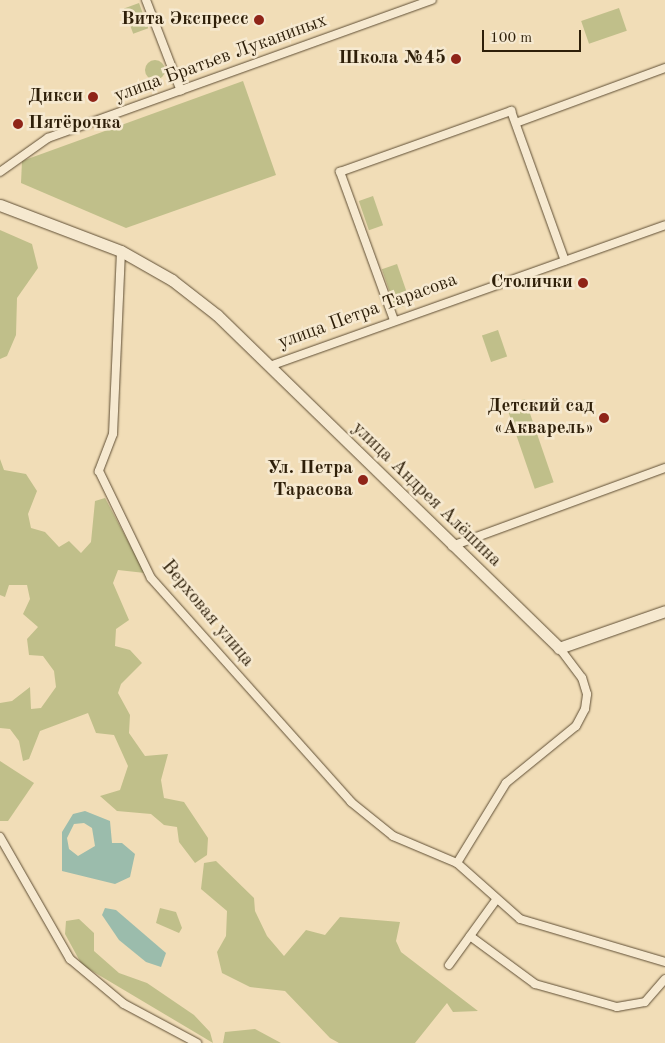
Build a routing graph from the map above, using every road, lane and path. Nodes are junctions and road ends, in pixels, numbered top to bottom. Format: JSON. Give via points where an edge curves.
{"nodes":[{"id":1,"x":146,"y":0,"type":"edge"},
{"id":2,"x":432,"y":0,"type":"edge"},
{"id":3,"x":665,"y":68,"type":"edge"},
{"id":4,"x":181,"y":91,"type":"junction"},
{"id":5,"x":518,"y":122,"type":"junction"},
{"id":6,"x":0,"y":172,"type":"edge"},
{"id":7,"x":0,"y":205,"type":"edge"},
{"id":8,"x":665,"y":225,"type":"edge"},
{"id":9,"x":121,"y":250,"type":"junction"},
{"id":10,"x":565,"y":261,"type":"junction"},
{"id":11,"x":394,"y":320,"type":"junction"},
{"id":12,"x":270,"y":366,"type":"junction"},
{"id":13,"x":665,"y":468,"type":"edge"},
{"id":14,"x":452,"y":546,"type":"junction"},
{"id":15,"x":665,"y":611,"type":"edge"},
{"id":16,"x":559,"y":648,"type":"junction"},
{"id":17,"x":0,"y":838,"type":"edge"},
{"id":18,"x":457,"y":863,"type":"junction"},
{"id":19,"x":496,"y":900,"type":"junction"},
{"id":20,"x":470,"y":936,"type":"junction"},
{"id":21,"x":665,"y":962,"type":"edge"},
{"id":22,"x":449,"y":965,"type":"dead end"},
{"id":23,"x":665,"y":980,"type":"edge"},
{"id":24,"x":197,"y":1043,"type":"edge"}],
"edges":[{"from":1,"to":4,"type":"street"},
{"from":2,"to":4,"type":"street","name":"улица Братьев Луканиных"},
{"from":3,"to":5,"type":"street"},
{"from":4,"to":6,"type":"street","name":"улица Братьев Луканиных","via":[[48,138]]},
{"from":5,"to":10,"type":"street"},
{"from":5,"to":11,"type":"street","via":[[511,111],[340,172]]},
{"from":7,"to":9,"type":"street","name":"улица Петра Тарасова"},
{"from":8,"to":10,"type":"street","name":"улица Петра Тарасова"},
{"from":9,"to":12,"type":"street","name":"улица Петра Тарасова","via":[[179,286]]},
{"from":9,"to":18,"type":"street","name":"Верховая улица","via":[[113,434],[98,471],[151,578],[351,802],[393,836]]},
{"from":10,"to":11,"type":"street","name":"улица Петра Тарасова"},
{"from":11,"to":12,"type":"street","name":"улица Петра Тарасова"},
{"from":12,"to":14,"type":"street","name":"улица Андрея Алёшина"},
{"from":13,"to":14,"type":"street"},
{"from":14,"to":16,"type":"street","name":"улица Андрея Алёшина"},
{"from":15,"to":16,"type":"street"},
{"from":16,"to":18,"type":"street","via":[[582,678],[587,694],[585,709],[576,726],[506,783]]},
{"from":17,"to":24,"type":"street","via":[[70,959],[124,1004]]},
{"from":18,"to":19,"type":"street"},
{"from":19,"to":20,"type":"street"},
{"from":19,"to":21,"type":"street","via":[[520,919],[545,930]]},
{"from":20,"to":22,"type":"street"},
{"from":20,"to":23,"type":"street","via":[[535,984],[617,1007],[645,1002]]}]}
